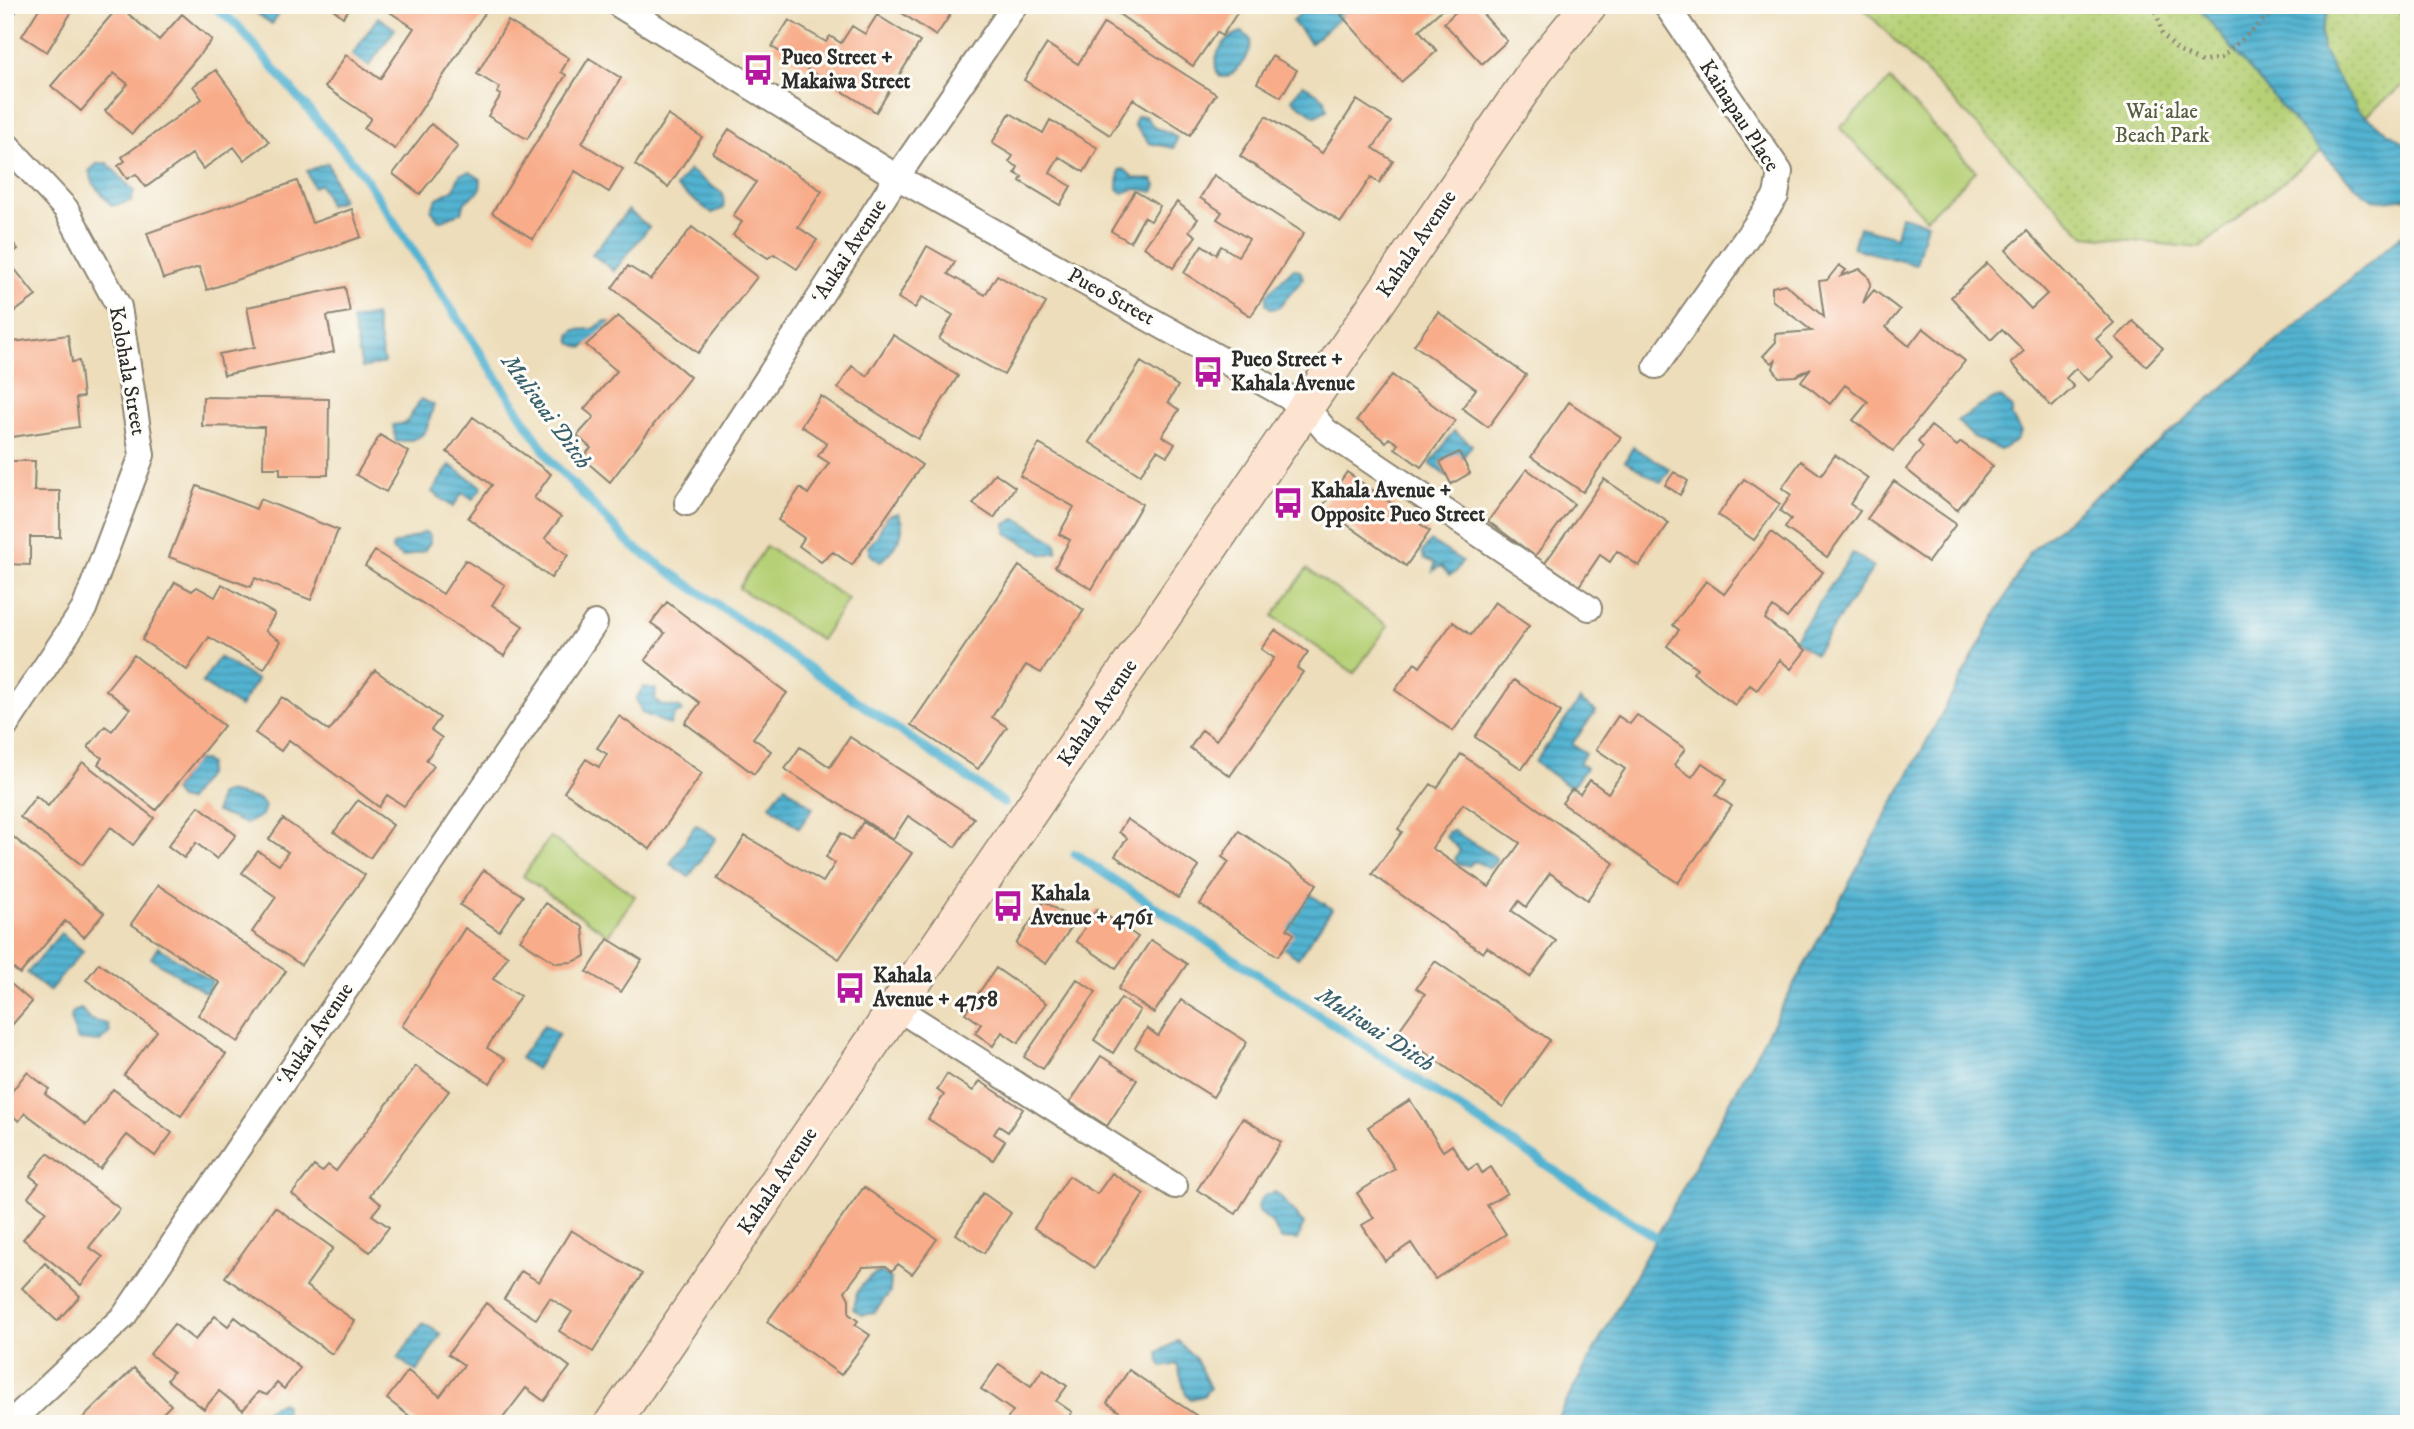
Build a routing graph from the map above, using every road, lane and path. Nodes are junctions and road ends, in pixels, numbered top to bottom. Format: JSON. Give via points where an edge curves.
{"nodes":[{"id":1,"x":619,"y":5,"type":"edge"},
{"id":2,"x":1015,"y":5,"type":"edge"},
{"id":3,"x":1589,"y":5,"type":"edge"},
{"id":4,"x":1667,"y":5,"type":"edge"},
{"id":5,"x":2155,"y":5,"type":"edge"},
{"id":6,"x":2281,"y":5,"type":"edge"},
{"id":7,"x":5,"y":143,"type":"edge"},
{"id":8,"x":897,"y":177,"type":"junction"},
{"id":9,"x":1656,"y":366,"type":"dead end"},
{"id":10,"x":1306,"y":407,"type":"junction"},
{"id":11,"x":687,"y":503,"type":"dead end"},
{"id":12,"x":1589,"y":608,"type":"dead end"},
{"id":13,"x":596,"y":623,"type":"dead end"},
{"id":14,"x":5,"y":727,"type":"edge"},
{"id":15,"x":897,"y":1008,"type":"junction"},
{"id":16,"x":1175,"y":1186,"type":"dead end"},
{"id":17,"x":9,"y":1424,"type":"edge"},
{"id":18,"x":611,"y":1424,"type":"edge"}],
"edges":[{"from":1,"to":8,"type":"street","name":"Pueo Street"},
{"from":2,"to":8,"type":"street","name":"ʻAukai Avenue"},
{"from":3,"to":10,"type":"street","name":"Kahala Avenue","via":[[1536,70]]},
{"from":4,"to":9,"type":"street","name":"Kainapau Place","via":[[1780,172],[1776,196]]},
{"from":5,"to":6,"type":"path","via":[[2162,34],[2178,51],[2202,62],[2221,58]]},
{"from":7,"to":14,"type":"street","name":"Kolohala Street","via":[[66,209],[119,307],[142,454],[83,609]]},
{"from":8,"to":10,"type":"street","name":"Pueo Street"},
{"from":8,"to":11,"type":"street","name":"ʻAukai Avenue"},
{"from":10,"to":12,"type":"street","name":"Pueo Street","via":[[1326,431]]},
{"from":10,"to":15,"type":"street","name":"Kahala Avenue"},
{"from":13,"to":17,"type":"street","name":"ʻAukai Avenue","via":[[124,1316]]},
{"from":15,"to":16,"type":"street"},
{"from":15,"to":18,"type":"street","name":"Kahala Avenue"}]}
